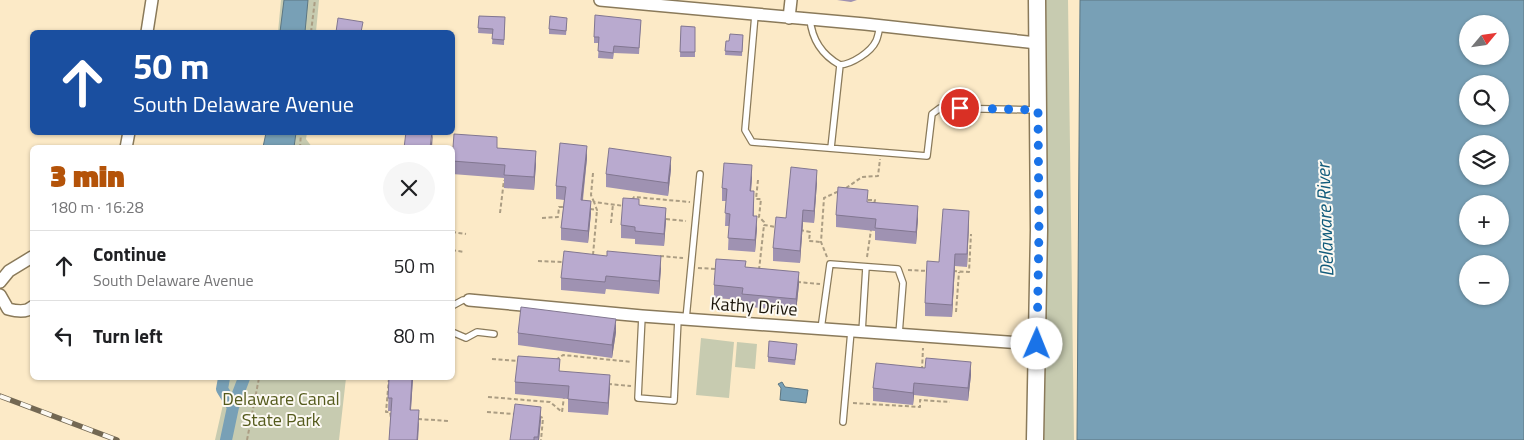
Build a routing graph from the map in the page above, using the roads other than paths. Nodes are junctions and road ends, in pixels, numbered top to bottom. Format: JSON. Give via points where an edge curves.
{"nodes":[{"id":1,"x":152,"y":0,"type":"edge"},
{"id":2,"x":600,"y":0,"type":"edge"},
{"id":3,"x":791,"y":0,"type":"edge"},
{"id":4,"x":1038,"y":0,"type":"edge"},
{"id":5,"x":633,"y":2,"type":"edge"},
{"id":6,"x":755,"y":14,"type":"junction"},
{"id":7,"x":789,"y":18,"type":"junction"},
{"id":8,"x":810,"y":20,"type":"junction"},
{"id":9,"x":880,"y":25,"type":"junction"},
{"id":10,"x":147,"y":30,"type":"edge"},
{"id":11,"x":1038,"y":43,"type":"junction"},
{"id":12,"x":840,"y":65,"type":"junction"},
{"id":13,"x":1038,"y":110,"type":"junction"},
{"id":14,"x":832,"y":148,"type":"junction"},
{"id":15,"x":700,"y":174,"type":"dead end"},
{"id":16,"x":30,"y":258,"type":"edge"},
{"id":17,"x":866,"y":267,"type":"junction"},
{"id":18,"x":0,"y":282,"type":"edge"},
{"id":19,"x":0,"y":295,"type":"edge"},
{"id":20,"x":469,"y":300,"type":"joint"},
{"id":21,"x":455,"y":304,"type":"edge"},
{"id":22,"x":30,"y":310,"type":"edge"},
{"id":23,"x":642,"y":316,"type":"junction"},
{"id":24,"x":682,"y":319,"type":"junction"},
{"id":25,"x":821,"y":329,"type":"junction"},
{"id":26,"x":857,"y":331,"type":"junction"},
{"id":27,"x":455,"y":333,"type":"edge"},
{"id":28,"x":494,"y":334,"type":"dead end"},
{"id":29,"x":899,"y":334,"type":"junction"},
{"id":30,"x":1037,"y":344,"type":"junction"},
{"id":31,"x":844,"y":422,"type":"dead end"},
{"id":32,"x":1034,"y":440,"type":"edge"}],
"edges":[{"from":1,"to":10,"type":"street"},
{"from":2,"to":5,"type":"street"},
{"from":3,"to":7,"type":"street"},
{"from":4,"to":11,"type":"main road"},
{"from":5,"to":6,"type":"street"},
{"from":6,"to":7,"type":"street"},
{"from":6,"to":14,"type":"lane","via":[[745,130],[752,142]]},
{"from":7,"to":8,"type":"street"},
{"from":8,"to":9,"type":"street"},
{"from":8,"to":12,"type":"lane","via":[[812,34],[820,49]]},
{"from":9,"to":11,"type":"street"},
{"from":9,"to":12,"type":"lane","via":[[876,42],[864,54]]},
{"from":11,"to":13,"type":"main road"},
{"from":12,"to":14,"type":"lane"},
{"from":13,"to":14,"type":"lane","via":[[940,108],[932,114],[927,156]]},
{"from":13,"to":30,"type":"main road"},
{"from":15,"to":24,"type":"lane","via":[[691,267]]},
{"from":16,"to":18,"type":"street","via":[[9,271]]},
{"from":17,"to":25,"type":"lane","via":[[830,264]]},
{"from":17,"to":26,"type":"lane"},
{"from":17,"to":29,"type":"lane","via":[[898,269],[903,283]]},
{"from":19,"to":22,"type":"street","via":[[8,309],[17,312]]},
{"from":20,"to":21,"type":"lane"},
{"from":20,"to":23,"type":"street","name":"Kathy Drive"},
{"from":23,"to":24,"type":"street","name":"Kathy Drive"},
{"from":23,"to":24,"type":"lane","via":[[638,398],[674,401]]},
{"from":24,"to":25,"type":"street","name":"Kathy Drive"},
{"from":25,"to":26,"type":"street","name":"Kathy Drive"},
{"from":26,"to":29,"type":"street","name":"Kathy Drive"},
{"from":26,"to":31,"type":"lane"},
{"from":27,"to":28,"type":"lane","via":[[466,338],[477,332]]},
{"from":29,"to":30,"type":"street","name":"Kathy Drive"},
{"from":30,"to":32,"type":"main road"}]}
